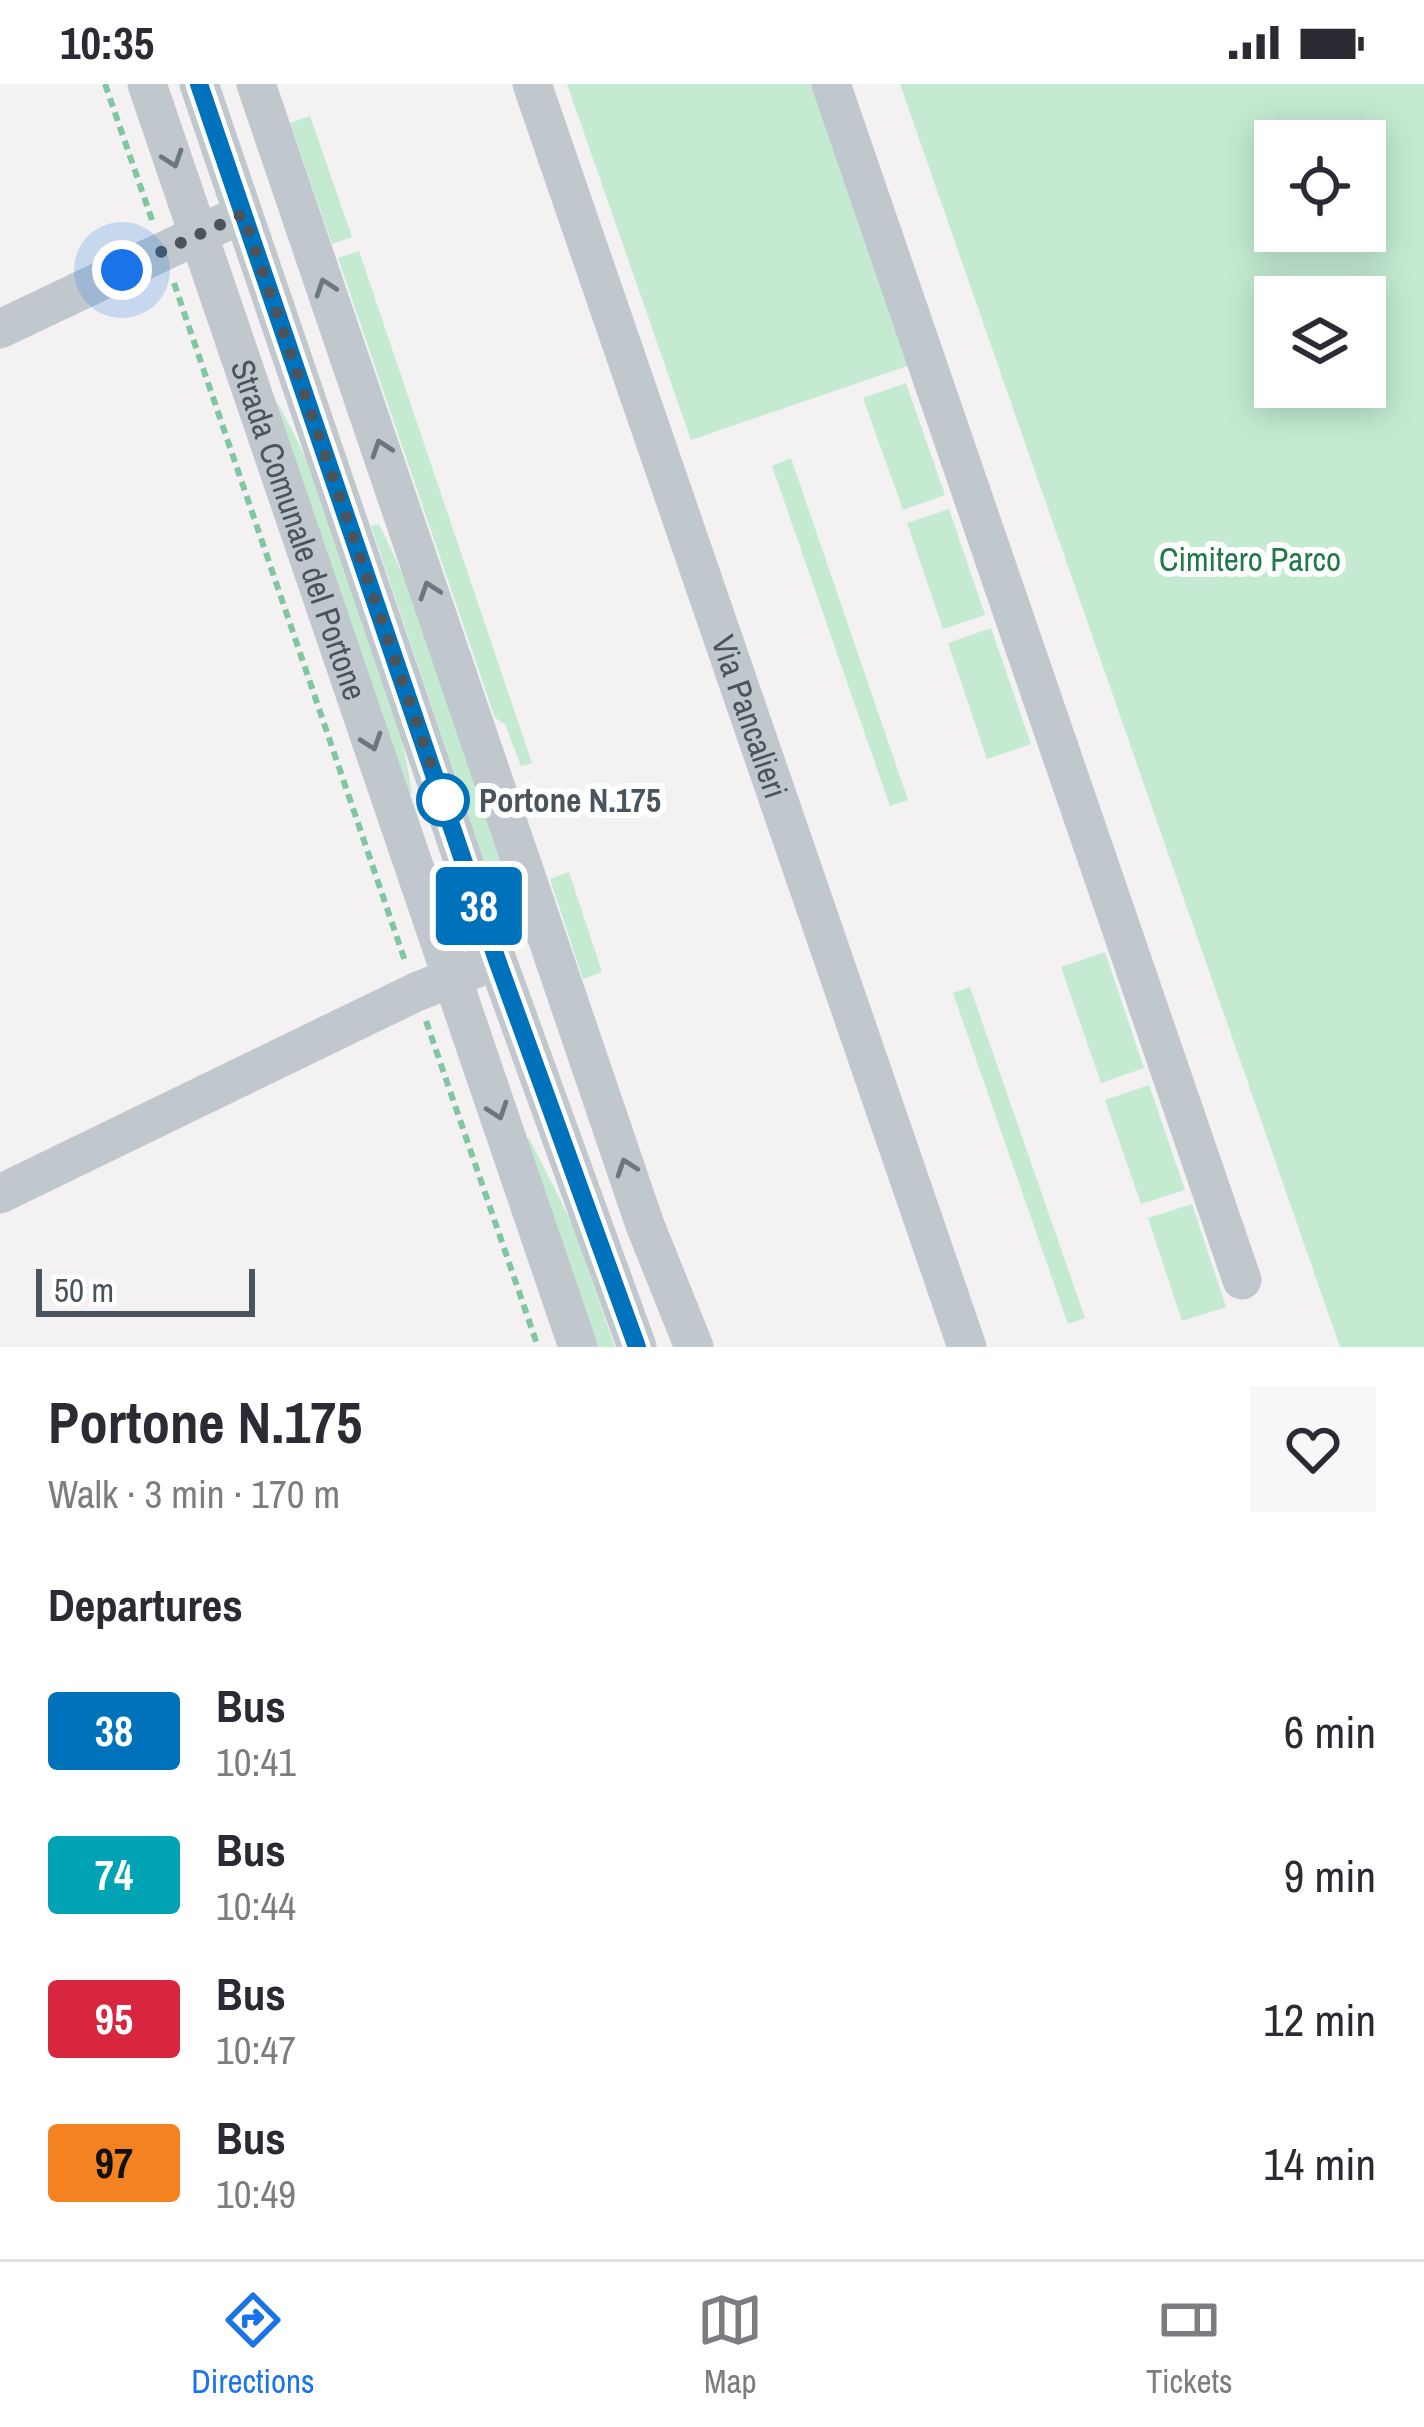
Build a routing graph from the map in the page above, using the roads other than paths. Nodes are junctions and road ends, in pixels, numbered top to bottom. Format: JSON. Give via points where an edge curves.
{"nodes":[{"id":1,"x":147,"y":84,"type":"edge"},
{"id":2,"x":199,"y":84,"type":"edge"},
{"id":3,"x":256,"y":84,"type":"edge"},
{"id":4,"x":532,"y":84,"type":"edge"},
{"id":5,"x":831,"y":84,"type":"edge"},
{"id":6,"x":293,"y":194,"type":"junction"},
{"id":7,"x":243,"y":214,"type":"junction"},
{"id":8,"x":199,"y":233,"type":"junction"},
{"id":9,"x":0,"y":329,"type":"edge"},
{"id":10,"x":549,"y":939,"type":"junction"},
{"id":11,"x":497,"y":960,"type":"junction"},
{"id":12,"x":453,"y":978,"type":"junction"},
{"id":13,"x":0,"y":1194,"type":"edge"},
{"id":14,"x":1242,"y":1280,"type":"dead end"},
{"id":15,"x":578,"y":1347,"type":"edge"},
{"id":16,"x":637,"y":1347,"type":"edge"},
{"id":17,"x":694,"y":1347,"type":"edge"},
{"id":18,"x":967,"y":1347,"type":"edge"}],
"edges":[{"from":1,"to":8,"type":"street","name":"Strada Comunale del Portone","one_way":true},
{"from":2,"to":7,"type":"street","name":"Strada Comunale del Portone"},
{"from":3,"to":6,"type":"street"},
{"from":4,"to":18,"type":"street","name":"Via Pancalieri"},
{"from":5,"to":14,"type":"street"},
{"from":6,"to":7,"type":"street"},
{"from":10,"to":6,"type":"street","one_way":true},
{"from":7,"to":8,"type":"street"},
{"from":7,"to":11,"type":"street","name":"Strada Comunale del Portone"},
{"from":8,"to":9,"type":"street"},
{"from":8,"to":12,"type":"street","name":"Strada Comunale del Portone","one_way":true},
{"from":10,"to":11,"type":"street"},
{"from":17,"to":10,"type":"street","one_way":true},
{"from":11,"to":12,"type":"street"},
{"from":11,"to":16,"type":"street","name":"Strada Comunale del Portone"},
{"from":12,"to":13,"type":"street"},
{"from":12,"to":15,"type":"street","name":"Strada Comunale del Portone","one_way":true}]}
